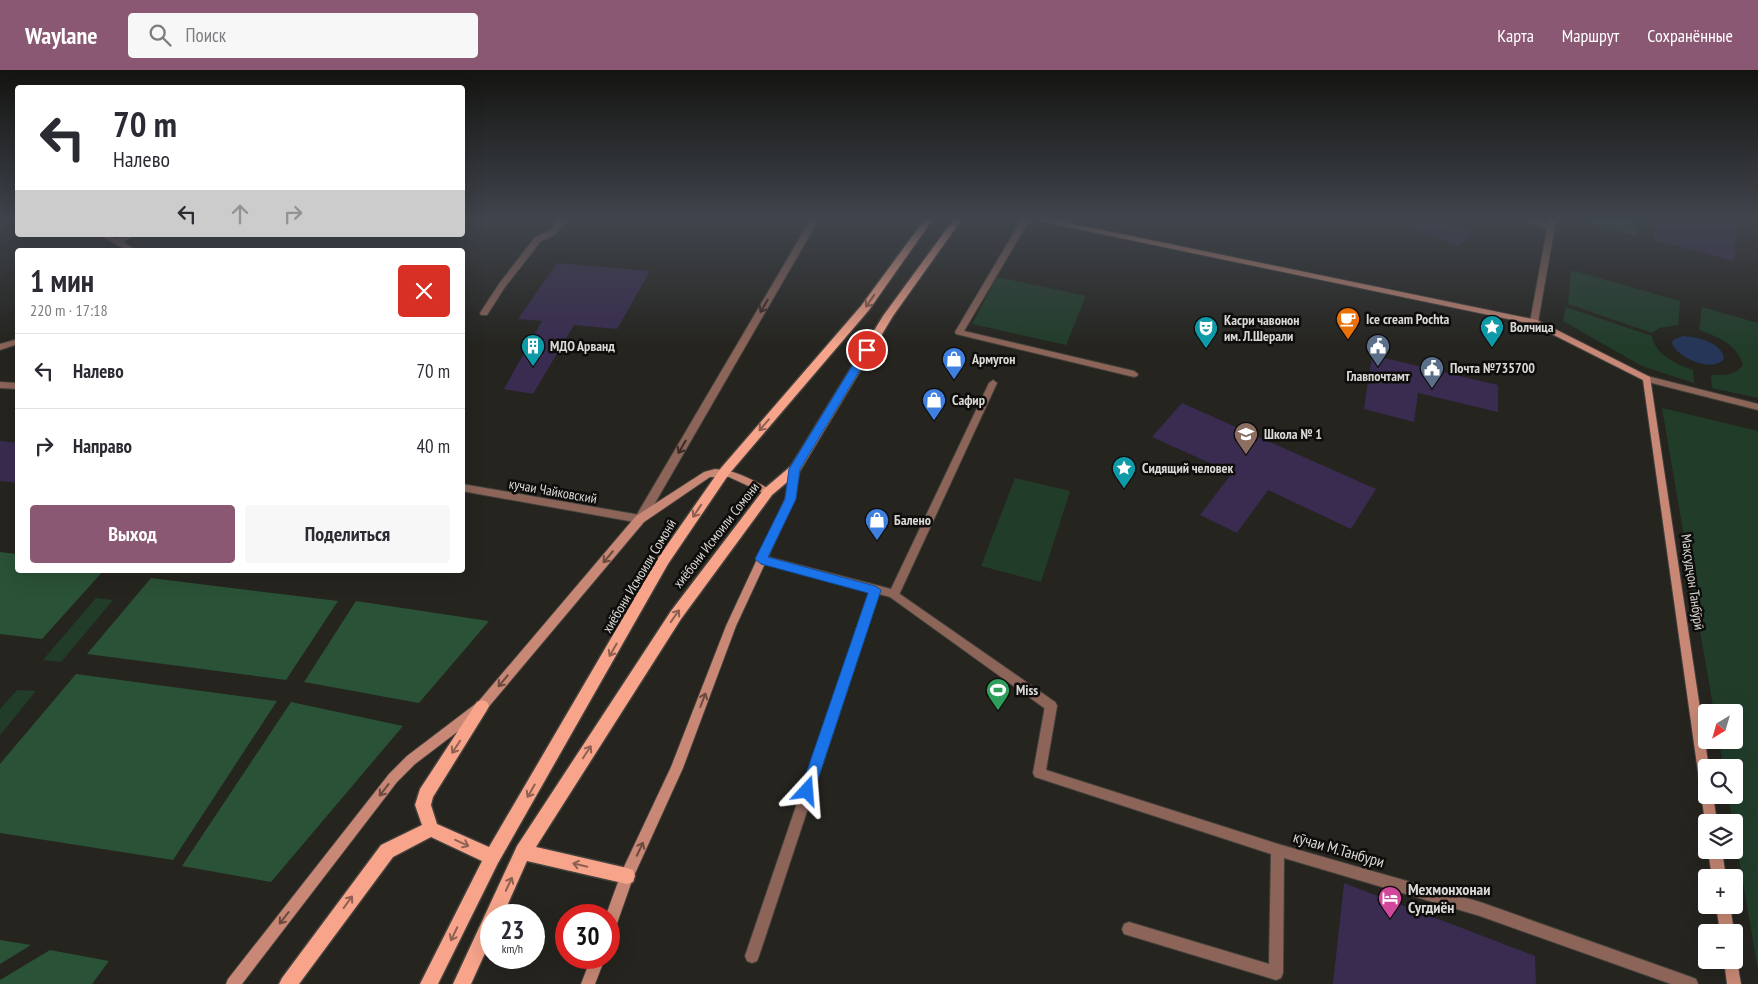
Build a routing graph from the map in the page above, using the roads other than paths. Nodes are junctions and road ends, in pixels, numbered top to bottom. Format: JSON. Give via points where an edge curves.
{"nodes":[{"id":1,"x":521,"y":262,"type":"edge"},
{"id":2,"x":790,"y":262,"type":"edge"},
{"id":3,"x":898,"y":262,"type":"edge"},
{"id":4,"x":927,"y":262,"type":"edge"},
{"id":5,"x":1001,"y":262,"type":"edge"},
{"id":6,"x":1244,"y":262,"type":"edge"},
{"id":7,"x":1544,"y":262,"type":"edge"},
{"id":8,"x":484,"y":313,"type":"dead end"},
{"id":9,"x":1534,"y":322,"type":"junction"},
{"id":10,"x":15,"y":341,"type":"edge"},
{"id":11,"x":0,"y":347,"type":"edge"},
{"id":12,"x":1134,"y":374,"type":"dead end"},
{"id":13,"x":1647,"y":380,"type":"junction"},
{"id":14,"x":993,"y":384,"type":"dead end"},
{"id":15,"x":0,"y":385,"type":"edge"},
{"id":16,"x":15,"y":386,"type":"edge"},
{"id":17,"x":1758,"y":407,"type":"edge"},
{"id":18,"x":795,"y":469,"type":"junction"},
{"id":19,"x":724,"y":471,"type":"junction"},
{"id":20,"x":465,"y":489,"type":"edge"},
{"id":21,"x":768,"y":492,"type":"junction"},
{"id":22,"x":640,"y":519,"type":"junction"},
{"id":23,"x":761,"y":559,"type":"junction"},
{"id":24,"x":875,"y":590,"type":"junction"},
{"id":25,"x":894,"y":594,"type":"junction"},
{"id":26,"x":482,"y":706,"type":"junction"},
{"id":27,"x":1702,"y":759,"type":"edge"},
{"id":28,"x":431,"y":829,"type":"junction"},
{"id":29,"x":1278,"y":850,"type":"junction"},
{"id":30,"x":523,"y":852,"type":"junction"},
{"id":31,"x":492,"y":857,"type":"junction"},
{"id":32,"x":627,"y":876,"type":"junction"},
{"id":33,"x":499,"y":904,"type":"edge"},
{"id":34,"x":617,"y":904,"type":"edge"},
{"id":35,"x":1128,"y":928,"type":"dead end"},
{"id":36,"x":480,"y":945,"type":"edge"},
{"id":37,"x":752,"y":956,"type":"dead end"},
{"id":38,"x":594,"y":969,"type":"edge"},
{"id":39,"x":1732,"y":969,"type":"edge"},
{"id":40,"x":233,"y":984,"type":"edge"},
{"id":41,"x":288,"y":984,"type":"edge"},
{"id":42,"x":429,"y":984,"type":"edge"},
{"id":43,"x":462,"y":984,"type":"edge"},
{"id":44,"x":588,"y":984,"type":"edge"},
{"id":45,"x":1691,"y":984,"type":"edge"},
{"id":46,"x":1734,"y":984,"type":"edge"}],
"edges":[{"from":1,"to":8,"type":"street"},
{"from":2,"to":22,"type":"street","one_way":true},
{"from":3,"to":19,"type":"main road","name":"хиёбони Исмоили Сомонӣ","one_way":true,"via":[[864,308]]},
{"from":4,"to":18,"type":"main road","name":"хиёбони Исмоили Сомони","via":[[888,316]]},
{"from":5,"to":12,"type":"street","via":[[959,332]]},
{"from":6,"to":9,"type":"main road"},
{"from":7,"to":9,"type":"street"},
{"from":9,"to":13,"type":"main road"},
{"from":10,"to":11,"type":"street"},
{"from":13,"to":17,"type":"street"},
{"from":13,"to":27,"type":"main road","name":"Мақсудҷон Танбӯрӣ"},
{"from":14,"to":25,"type":"street"},
{"from":15,"to":16,"type":"street"},
{"from":18,"to":21,"type":"main road","name":"хиёбони Исмоили Сомони"},
{"from":18,"to":23,"type":"main road","via":[[790,499]]},
{"from":19,"to":21,"type":"main road"},
{"from":19,"to":22,"type":"main road","via":[[707,474]]},
{"from":19,"to":31,"type":"main road","name":"хиёбони Исмоили Сомонӣ","one_way":true,"via":[[663,561]]},
{"from":20,"to":22,"type":"street","name":"кучаи Чайковский"},
{"from":30,"to":21,"type":"main road","name":"хиёбони Исмоили Сомони","one_way":true,"via":[[676,614]]},
{"from":22,"to":26,"type":"main road","one_way":true},
{"from":23,"to":24,"type":"street"},
{"from":32,"to":23,"type":"main road","one_way":true,"via":[[677,768],[731,626]]},
{"from":24,"to":25,"type":"street"},
{"from":24,"to":37,"type":"street"},
{"from":25,"to":29,"type":"street","name":"кӯчаи М.Танбури","via":[[1051,706],[1039,774]]},
{"from":26,"to":28,"type":"main road","one_way":true,"via":[[426,794],[423,805]]},
{"from":26,"to":40,"type":"main road","one_way":true,"via":[[411,760],[393,778]]},
{"from":28,"to":31,"type":"main road","one_way":true},
{"from":41,"to":28,"type":"main road","one_way":true,"via":[[387,852]]},
{"from":29,"to":35,"type":"street","via":[[1276,973]]},
{"from":29,"to":45,"type":"street","name":"кӯчаи М.Танбури","via":[[1480,910]]},
{"from":32,"to":30,"type":"main road","one_way":true},
{"from":33,"to":30,"type":"main road","name":"хиёбони Исмоили Сомони","one_way":true},
{"from":31,"to":42,"type":"main road","name":"хиёбони Исмоили Сомонӣ","one_way":true},
{"from":32,"to":34,"type":"main road"},
{"from":36,"to":43,"type":"main road"},
{"from":38,"to":44,"type":"main road"},
{"from":39,"to":46,"type":"main road"}]}
